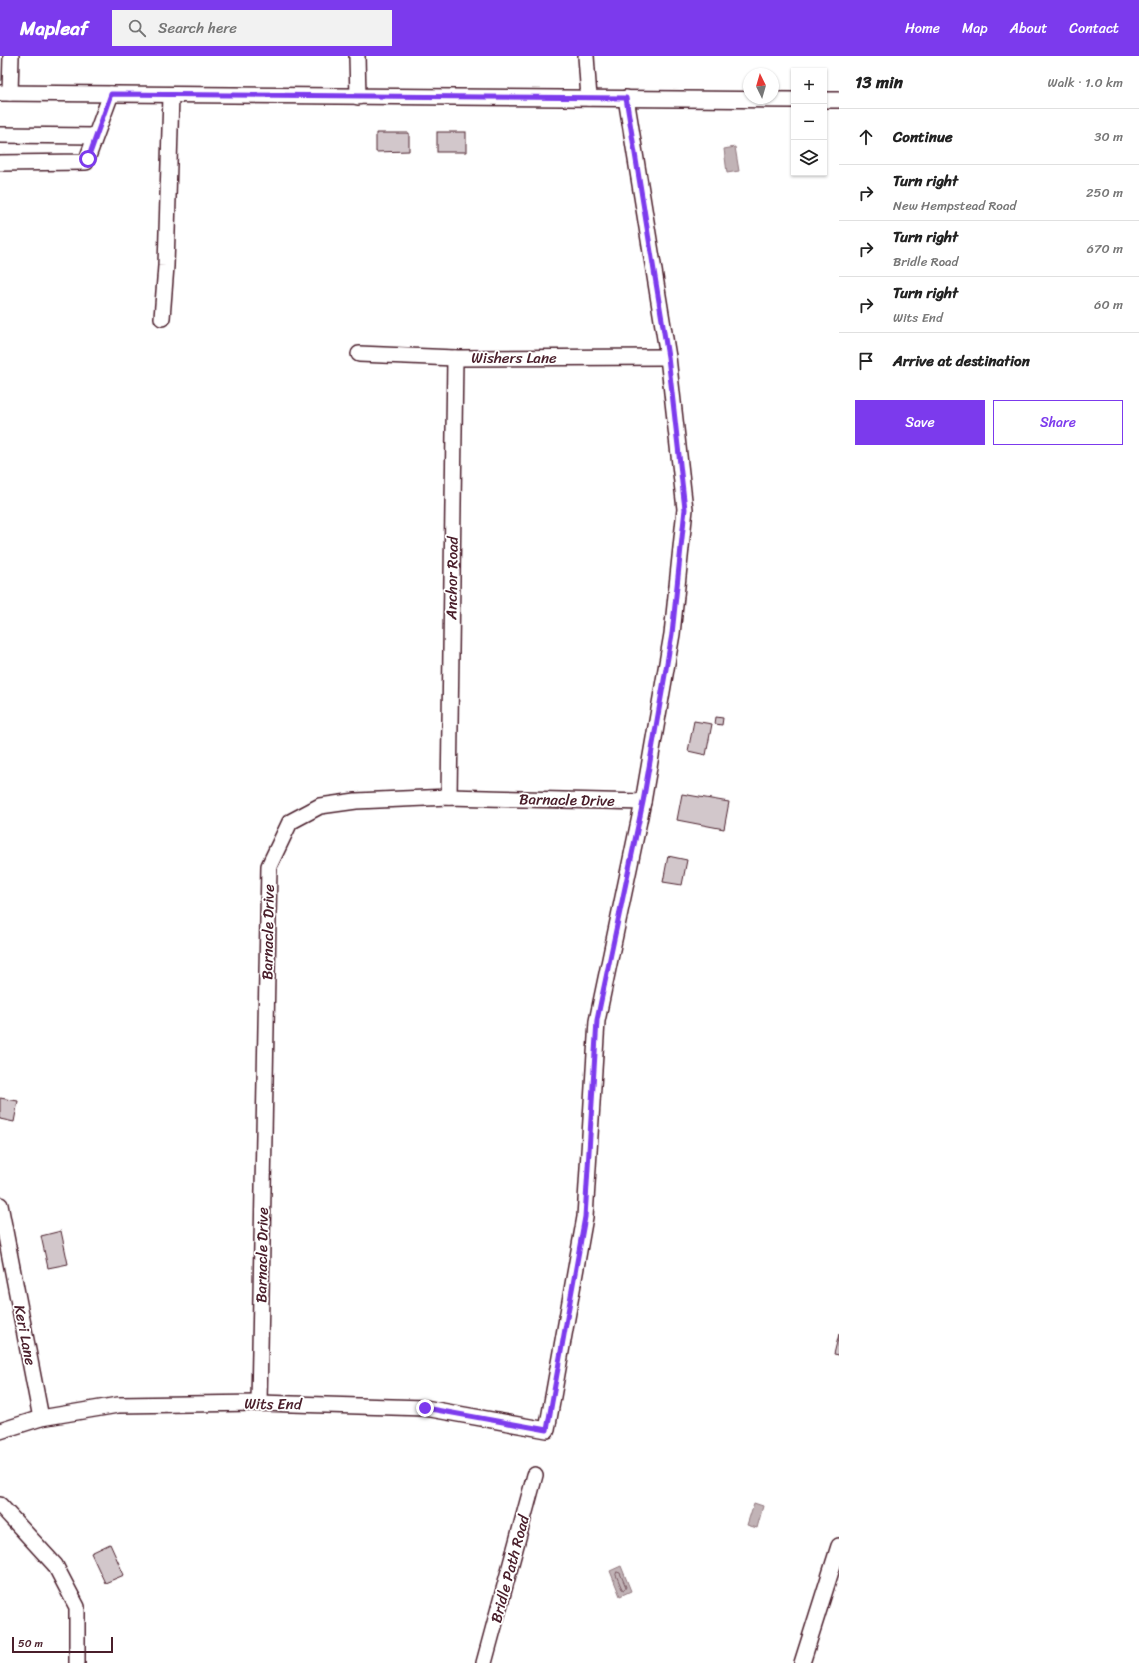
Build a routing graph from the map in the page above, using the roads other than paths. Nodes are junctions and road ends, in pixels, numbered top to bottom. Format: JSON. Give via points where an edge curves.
{"nodes":[{"id":1,"x":11,"y":56,"type":"edge"},
{"id":2,"x":357,"y":56,"type":"edge"},
{"id":3,"x":586,"y":56,"type":"edge"},
{"id":4,"x":5,"y":93,"type":"edge"},
{"id":5,"x":111,"y":94,"type":"junction"},
{"id":6,"x":171,"y":95,"type":"junction"},
{"id":7,"x":358,"y":97,"type":"junction"},
{"id":8,"x":589,"y":98,"type":"junction"},
{"id":9,"x":626,"y":98,"type":"junction"},
{"id":10,"x":791,"y":100,"type":"edge"},
{"id":11,"x":827,"y":100,"type":"edge"},
{"id":12,"x":839,"y":100,"type":"edge"},
{"id":13,"x":0,"y":135,"type":"edge"},
{"id":14,"x":95,"y":136,"type":"junction"},
{"id":15,"x":0,"y":163,"type":"edge"},
{"id":16,"x":162,"y":318,"type":"dead end"},
{"id":17,"x":359,"y":354,"type":"dead end"},
{"id":18,"x":668,"y":357,"type":"junction"},
{"id":19,"x":455,"y":358,"type":"junction"},
{"id":20,"x":449,"y":797,"type":"junction"},
{"id":21,"x":643,"y":802,"type":"junction"},
{"id":22,"x":0,"y":1205,"type":"edge"},
{"id":23,"x":259,"y":1403,"type":"junction"},
{"id":24,"x":41,"y":1418,"type":"junction"},
{"id":25,"x":0,"y":1431,"type":"edge"},
{"id":26,"x":535,"y":1475,"type":"dead end"},
{"id":27,"x":0,"y":1505,"type":"edge"},
{"id":28,"x":838,"y":1553,"type":"edge"},
{"id":29,"x":77,"y":1663,"type":"edge"},
{"id":30,"x":484,"y":1663,"type":"edge"},
{"id":31,"x":802,"y":1663,"type":"edge"}],
"edges":[{"from":1,"to":4,"type":"street"},
{"from":2,"to":7,"type":"street"},
{"from":3,"to":8,"type":"street"},
{"from":4,"to":5,"type":"street"},
{"from":5,"to":6,"type":"street"},
{"from":5,"to":14,"type":"street"},
{"from":6,"to":7,"type":"street"},
{"from":6,"to":16,"type":"street"},
{"from":7,"to":8,"type":"street"},
{"from":8,"to":9,"type":"street"},
{"from":9,"to":10,"type":"street"},
{"from":9,"to":18,"type":"street"},
{"from":11,"to":12,"type":"street"},
{"from":13,"to":14,"type":"street"},
{"from":14,"to":15,"type":"street","via":[[86,162]]},
{"from":17,"to":19,"type":"street","name":"Wishers Lane"},
{"from":18,"to":19,"type":"street","name":"Wishers Lane"},
{"from":18,"to":21,"type":"street","via":[[685,509],[672,634]]},
{"from":19,"to":20,"type":"street","name":"Anchor Road"},
{"from":20,"to":21,"type":"street","name":"Barnacle Drive"},
{"from":20,"to":23,"type":"street","name":"Barnacle Drive","via":[[356,801],[320,806],[290,822],[269,866]]},
{"from":21,"to":23,"type":"street","name":"Wits End","via":[[597,1020],[585,1217],[547,1430],[425,1408]]},
{"from":22,"to":24,"type":"street","name":"Keri Lane"},
{"from":23,"to":24,"type":"street","name":"Wits End","via":[[118,1405]]},
{"from":24,"to":25,"type":"street","name":"Wits End"},
{"from":26,"to":30,"type":"street","name":"Bridle Path Road"},
{"from":27,"to":29,"type":"street","via":[[55,1565],[77,1607]]},
{"from":28,"to":31,"type":"street"}]}
